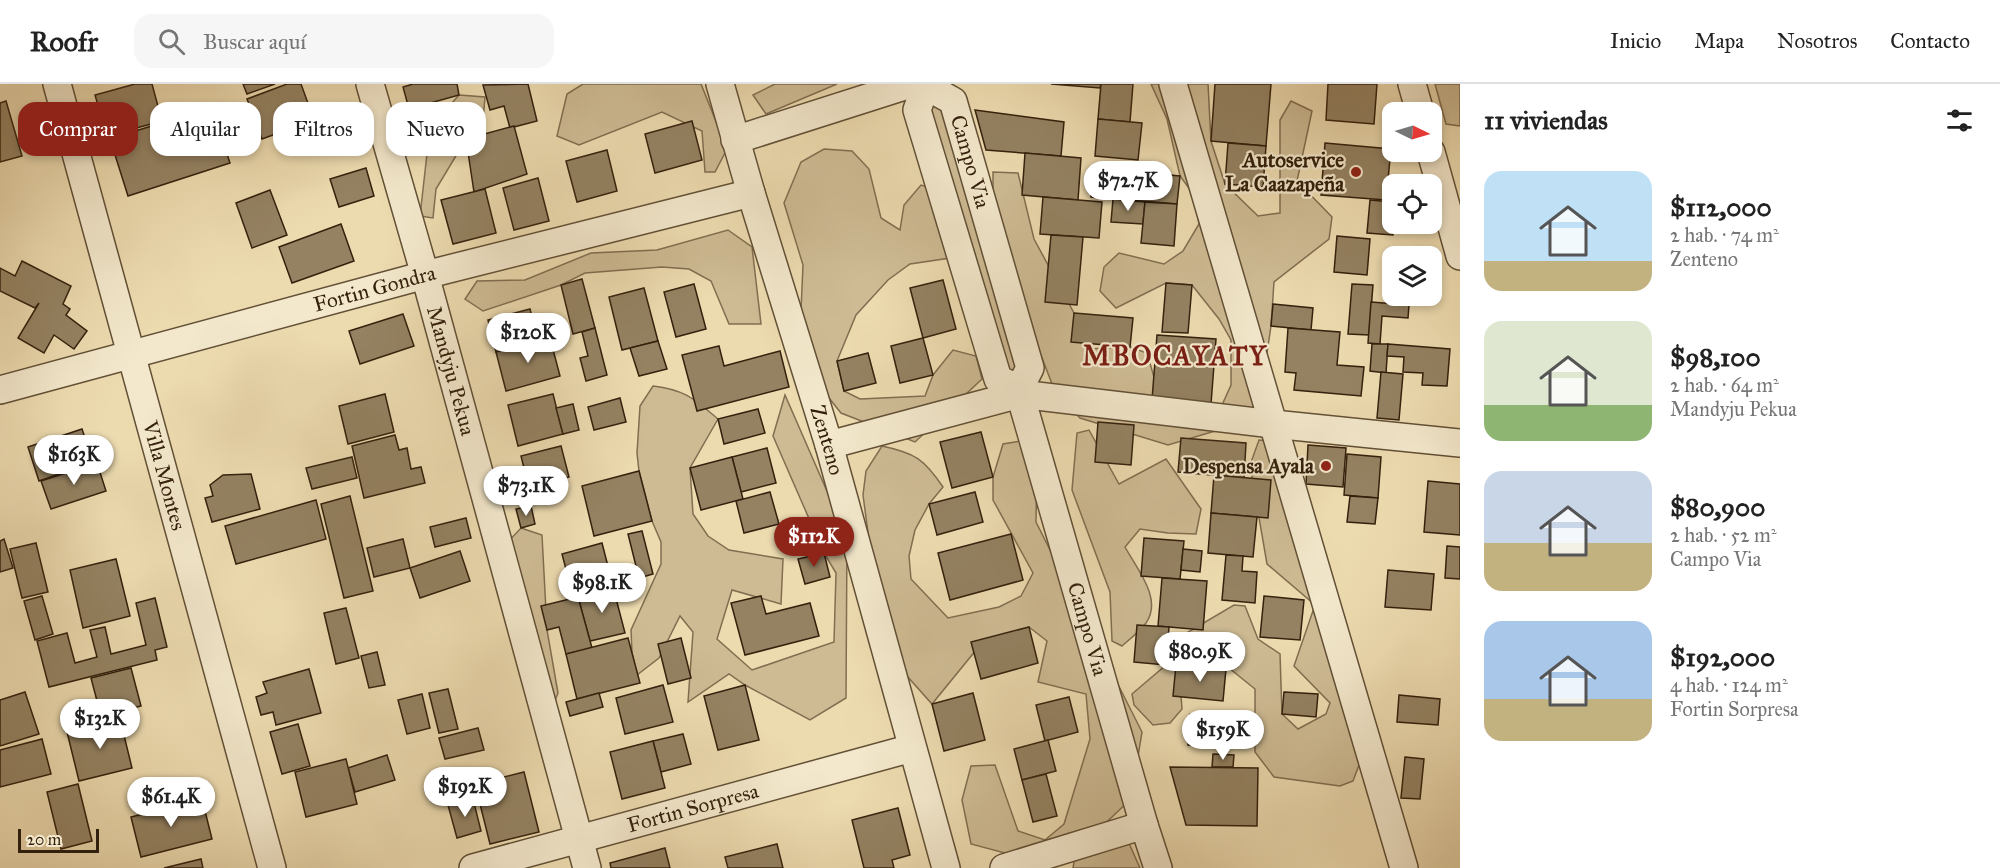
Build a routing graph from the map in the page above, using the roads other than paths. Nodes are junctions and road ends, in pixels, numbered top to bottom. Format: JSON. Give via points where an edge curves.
{"nodes":[{"id":1,"x":57,"y":84,"type":"edge"},
{"id":2,"x":370,"y":84,"type":"edge"},
{"id":3,"x":720,"y":84,"type":"edge"},
{"id":4,"x":1173,"y":84,"type":"edge"},
{"id":5,"x":1412,"y":84,"type":"edge"},
{"id":6,"x":921,"y":85,"type":"edge"},
{"id":7,"x":1417,"y":102,"type":"edge"},
{"id":8,"x":735,"y":140,"type":"junction"},
{"id":9,"x":1434,"y":162,"type":"edge"},
{"id":10,"x":751,"y":192,"type":"junction"},
{"id":11,"x":1460,"y":256,"type":"edge"},
{"id":12,"x":425,"y":274,"type":"junction"},
{"id":13,"x":132,"y":354,"type":"junction"},
{"id":14,"x":0,"y":390,"type":"edge"},
{"id":15,"x":1020,"y":392,"type":"junction"},
{"id":16,"x":1273,"y":424,"type":"junction"},
{"id":17,"x":1460,"y":443,"type":"edge"},
{"id":18,"x":829,"y":445,"type":"junction"},
{"id":19,"x":912,"y":748,"type":"junction"},
{"id":20,"x":1144,"y":825,"type":"junction"},
{"id":21,"x":579,"y":839,"type":"junction"},
{"id":22,"x":273,"y":868,"type":"edge"},
{"id":23,"x":473,"y":868,"type":"edge"},
{"id":24,"x":587,"y":868,"type":"edge"},
{"id":25,"x":946,"y":868,"type":"edge"},
{"id":26,"x":1004,"y":868,"type":"edge"},
{"id":27,"x":1158,"y":868,"type":"edge"},
{"id":28,"x":1404,"y":868,"type":"edge"}],
"edges":[{"from":1,"to":13,"type":"street","name":"Villa Montes"},
{"from":2,"to":12,"type":"street","name":"Mandyju Pekua"},
{"from":3,"to":8,"type":"street","name":"Zenteno"},
{"from":4,"to":16,"type":"street"},
{"from":5,"to":7,"type":"street"},
{"from":6,"to":8,"type":"street"},
{"from":6,"to":15,"type":"street","name":"Campo Via","via":[[917,110],[998,379]]},
{"from":6,"to":15,"type":"street","name":"Campo Via","via":[[953,101],[1030,368]]},
{"from":8,"to":10,"type":"street","name":"Zenteno"},
{"from":9,"to":11,"type":"street"},
{"from":10,"to":12,"type":"street","name":"Fortin Gondra"},
{"from":10,"to":18,"type":"street","name":"Zenteno"},
{"from":12,"to":13,"type":"street","name":"Fortin Gondra"},
{"from":12,"to":21,"type":"street","name":"Mandyju Pekua"},
{"from":13,"to":14,"type":"street","name":"Fortin Gondra"},
{"from":13,"to":22,"type":"street","name":"Villa Montes"},
{"from":15,"to":16,"type":"street"},
{"from":15,"to":18,"type":"street"},
{"from":15,"to":20,"type":"street","name":"Campo Via"},
{"from":16,"to":17,"type":"street"},
{"from":16,"to":28,"type":"street"},
{"from":18,"to":19,"type":"street","name":"Zenteno"},
{"from":19,"to":21,"type":"street","name":"Fortin Sorpresa"},
{"from":19,"to":25,"type":"street","name":"Zenteno"},
{"from":20,"to":26,"type":"street"},
{"from":20,"to":27,"type":"street","name":"Campo Via"},
{"from":21,"to":23,"type":"street","name":"Fortin Sorpresa"},
{"from":21,"to":24,"type":"street","name":"Mandyju Pekua"}]}
